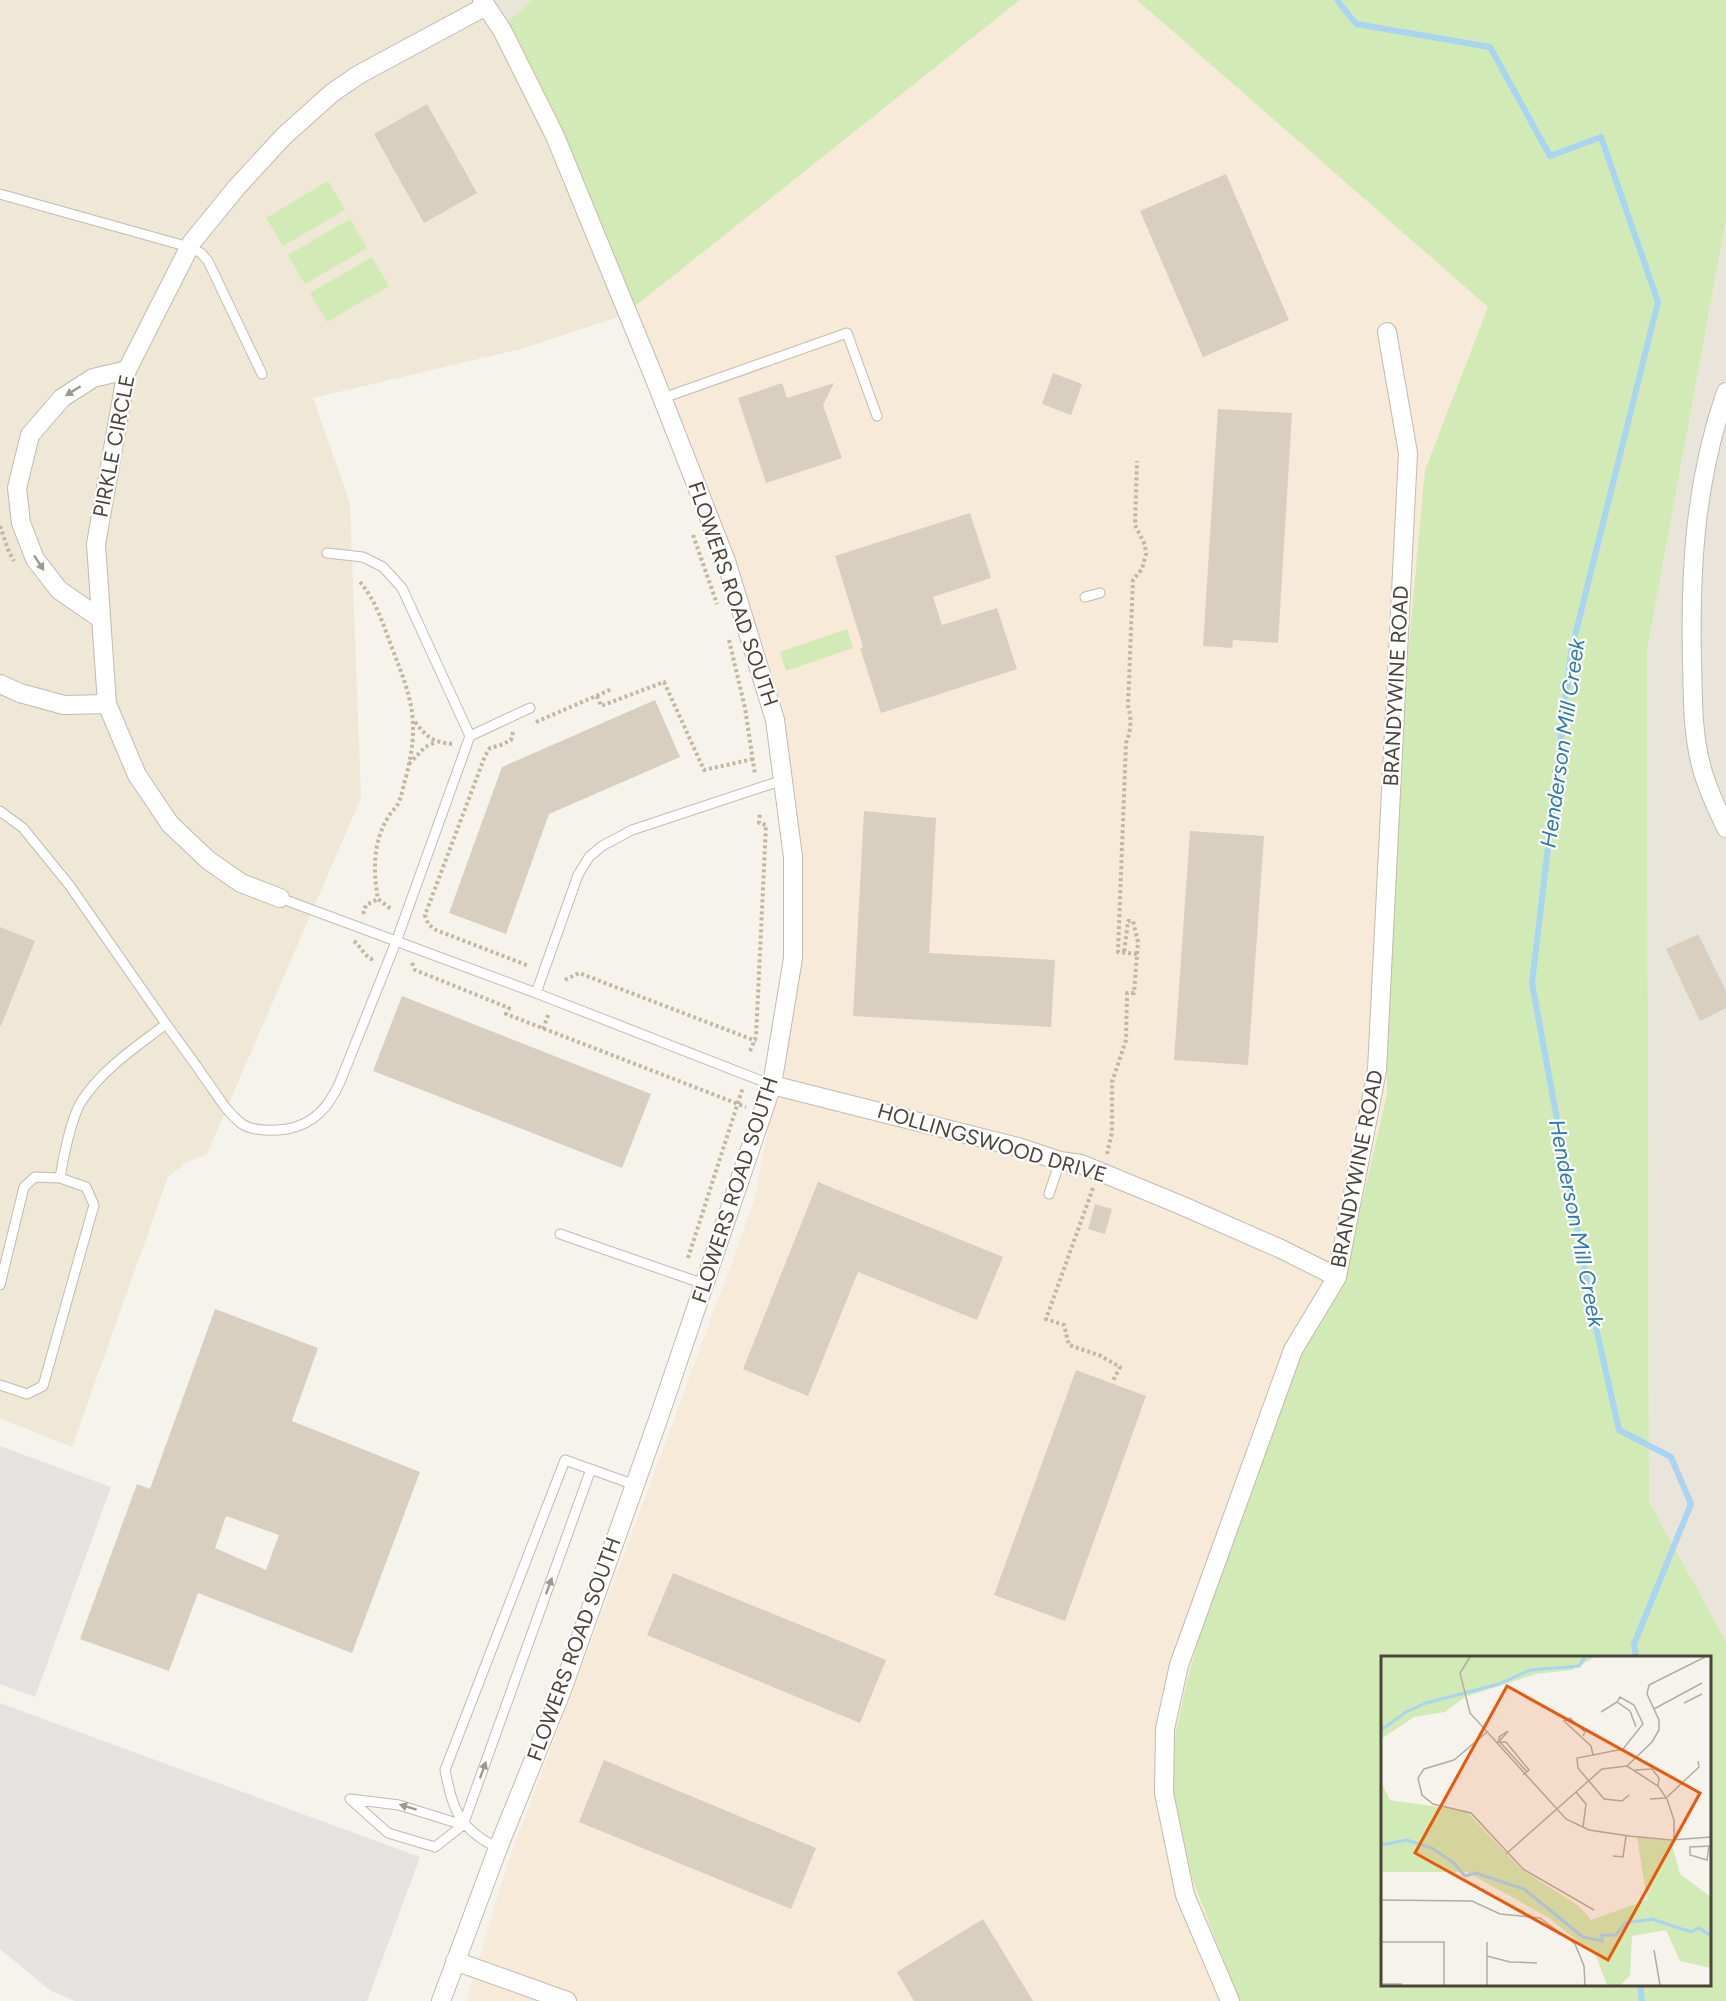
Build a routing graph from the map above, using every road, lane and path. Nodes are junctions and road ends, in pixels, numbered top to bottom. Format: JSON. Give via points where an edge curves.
{"nodes":[{"id":1,"x":484,"y":3,"type":"edge"},
{"id":2,"x":0,"y":194,"type":"edge"},
{"id":3,"x":189,"y":247,"type":"junction"},
{"id":4,"x":1387,"y":332,"type":"dead end"},
{"id":5,"x":127,"y":370,"type":"junction"},
{"id":6,"x":262,"y":374,"type":"dead end"},
{"id":7,"x":1726,"y":392,"type":"edge"},
{"id":8,"x":663,"y":398,"type":"junction"},
{"id":9,"x":878,"y":416,"type":"dead end"},
{"id":10,"x":1137,"y":460,"type":"dead end"},
{"id":11,"x":693,"y":532,"type":"dead end"},
{"id":12,"x":327,"y":553,"type":"dead end"},
{"id":13,"x":360,"y":582,"type":"dead end"},
{"id":14,"x":1100,"y":593,"type":"dead end"},
{"id":15,"x":1085,"y":597,"type":"dead end"},
{"id":16,"x":718,"y":607,"type":"dead end"},
{"id":17,"x":101,"y":619,"type":"junction"},
{"id":18,"x":729,"y":639,"type":"dead end"},
{"id":19,"x":0,"y":684,"type":"edge"},
{"id":20,"x":612,"y":689,"type":"dead end"},
{"id":21,"x":597,"y":696,"type":"junction"},
{"id":22,"x":107,"y":704,"type":"junction"},
{"id":23,"x":530,"y":708,"type":"dead end"},
{"id":24,"x":414,"y":722,"type":"junction"},
{"id":25,"x":533,"y":723,"type":"dead end"},
{"id":26,"x":522,"y":728,"type":"dead end"},
{"id":27,"x":470,"y":736,"type":"junction"},
{"id":28,"x":436,"y":742,"type":"junction"},
{"id":29,"x":454,"y":744,"type":"dead end"},
{"id":30,"x":753,"y":759,"type":"junction"},
{"id":31,"x":409,"y":764,"type":"junction"},
{"id":32,"x":755,"y":774,"type":"dead end"},
{"id":33,"x":783,"y":780,"type":"junction"},
{"id":34,"x":0,"y":811,"type":"edge"},
{"id":35,"x":760,"y":813,"type":"dead end"},
{"id":36,"x":1726,"y":828,"type":"edge"},
{"id":37,"x":280,"y":898,"type":"joint"},
{"id":38,"x":378,"y":899,"type":"junction"},
{"id":39,"x":391,"y":909,"type":"dead end"},
{"id":40,"x":363,"y":914,"type":"dead end"},
{"id":41,"x":355,"y":935,"type":"dead end"},
{"id":42,"x":396,"y":942,"type":"junction"},
{"id":43,"x":1124,"y":953,"type":"junction"},
{"id":44,"x":1137,"y":954,"type":"junction"},
{"id":45,"x":376,"y":957,"type":"dead end"},
{"id":46,"x":412,"y":963,"type":"dead end"},
{"id":47,"x":529,"y":966,"type":"dead end"},
{"id":48,"x":565,"y":980,"type":"dead end"},
{"id":49,"x":536,"y":993,"type":"junction"},
{"id":50,"x":511,"y":1002,"type":"dead end"},
{"id":51,"x":509,"y":1008,"type":"junction"},
{"id":52,"x":549,"y":1011,"type":"dead end"},
{"id":53,"x":166,"y":1024,"type":"junction"},
{"id":54,"x":543,"y":1029,"type":"junction"},
{"id":55,"x":754,"y":1040,"type":"junction"},
{"id":56,"x":760,"y":1041,"type":"dead end"},
{"id":57,"x":750,"y":1050,"type":"dead end"},
{"id":58,"x":772,"y":1085,"type":"junction"},
{"id":59,"x":744,"y":1086,"type":"dead end"},
{"id":60,"x":738,"y":1104,"type":"junction"},
{"id":61,"x":747,"y":1107,"type":"dead end"},
{"id":62,"x":1107,"y":1154,"type":"dead end"},
{"id":63,"x":1060,"y":1161,"type":"junction"},
{"id":64,"x":60,"y":1178,"type":"junction"},
{"id":65,"x":1095,"y":1182,"type":"dead end"},
{"id":66,"x":1049,"y":1194,"type":"dead end"},
{"id":67,"x":560,"y":1234,"type":"dead end"},
{"id":68,"x":688,"y":1258,"type":"dead end"},
{"id":69,"x":1337,"y":1277,"type":"junction"},
{"id":70,"x":704,"y":1284,"type":"junction"},
{"id":71,"x":0,"y":1285,"type":"edge"},
{"id":72,"x":1113,"y":1381,"type":"dead end"},
{"id":73,"x":0,"y":1384,"type":"edge"},
{"id":74,"x":591,"y":1469,"type":"junction"},
{"id":75,"x":635,"y":1485,"type":"junction"},
{"id":76,"x":464,"y":1825,"type":"junction"},
{"id":77,"x":498,"y":1848,"type":"junction"},
{"id":78,"x":455,"y":1961,"type":"junction"},
{"id":79,"x":441,"y":2001,"type":"edge"},
{"id":80,"x":567,"y":2001,"type":"edge"},
{"id":81,"x":1230,"y":2001,"type":"edge"}],
"edges":[{"from":1,"to":3,"type":"street","name":"PIRKLE CIRCLE","via":[[332,93],[284,136]]},
{"from":1,"to":8,"type":"street","name":"FLOWERS ROAD SOUTH","via":[[502,30],[555,136]]},
{"from":2,"to":3,"type":"lane"},
{"from":3,"to":5,"type":"street","name":"PIRKLE CIRCLE"},
{"from":3,"to":6,"type":"lane","via":[[208,261]]},
{"from":4,"to":69,"type":"street","name":"BRANDYWINE ROAD","via":[[1408,453],[1377,1070]]},
{"from":5,"to":17,"type":"street","name":"PIRKLE CIRCLE","via":[[96,544]]},
{"from":5,"to":17,"type":"street","one_way":true,"via":[[93,378],[62,398],[30,435],[17,489],[21,523],[35,559],[59,590]]},
{"from":7,"to":36,"type":"street","via":[[1703,477],[1690,602],[1693,722],[1701,766]]},
{"from":8,"to":9,"type":"lane","via":[[847,333]]},
{"from":8,"to":33,"type":"street","name":"FLOWERS ROAD SOUTH","via":[[726,561],[775,720]]},
{"from":10,"to":43,"type":"path","via":[[1135,525],[1146,554],[1142,570],[1133,580],[1128,706],[1131,714],[1126,743],[1118,941],[1118,952]]},
{"from":11,"to":16,"type":"path"},
{"from":12,"to":27,"type":"lane","via":[[363,557],[383,567],[402,588]]},
{"from":13,"to":24,"type":"path","via":[[384,626],[409,692]]},
{"from":14,"to":15,"type":"lane"},
{"from":17,"to":22,"type":"street","name":"PIRKLE CIRCLE"},
{"from":18,"to":30,"type":"path"},
{"from":19,"to":22,"type":"street","via":[[64,705]]},
{"from":20,"to":21,"type":"path"},
{"from":21,"to":25,"type":"path"},
{"from":21,"to":30,"type":"path","via":[[601,706],[664,682],[704,770]]},
{"from":22,"to":37,"type":"street","name":"PIRKLE CIRCLE","via":[[137,775],[170,824],[208,860],[241,883]]},
{"from":23,"to":27,"type":"lane"},
{"from":24,"to":28,"type":"path"},
{"from":24,"to":31,"type":"path"},
{"from":26,"to":47,"type":"path","via":[[512,733],[511,740],[490,748],[425,915],[436,930]]},
{"from":27,"to":42,"type":"lane"},
{"from":28,"to":29,"type":"path"},
{"from":28,"to":31,"type":"path","via":[[425,747]]},
{"from":30,"to":32,"type":"path"},
{"from":31,"to":38,"type":"path","via":[[399,803],[381,832],[374,856]]},
{"from":33,"to":49,"type":"lane","via":[[632,830],[589,857],[578,875]]},
{"from":33,"to":58,"type":"street","name":"FLOWERS ROAD SOUTH","via":[[794,857],[793,958]]},
{"from":34,"to":53,"type":"lane","via":[[23,828],[70,886]]},
{"from":35,"to":55,"type":"path","via":[[759,823],[766,825]]},
{"from":37,"to":42,"type":"lane"},
{"from":38,"to":39,"type":"path"},
{"from":38,"to":40,"type":"path","via":[[366,905]]},
{"from":41,"to":45,"type":"path","via":[[354,941],[366,956]]},
{"from":42,"to":49,"type":"lane"},
{"from":42,"to":53,"type":"lane","via":[[332,1100],[320,1114],[298,1127],[277,1131],[243,1125],[223,1105]]},
{"from":43,"to":44,"type":"path"},
{"from":43,"to":44,"type":"path","via":[[1128,921],[1133,921]]},
{"from":44,"to":62,"type":"path","via":[[1134,993],[1128,993],[1126,1040],[1112,1082],[1112,1132]]},
{"from":46,"to":51,"type":"path","via":[[415,970]]},
{"from":48,"to":55,"type":"path","via":[[579,973]]},
{"from":49,"to":58,"type":"lane"},
{"from":50,"to":51,"type":"path"},
{"from":51,"to":54,"type":"path","via":[[506,1014]]},
{"from":52,"to":54,"type":"path"},
{"from":53,"to":64,"type":"lane","via":[[107,1070],[80,1104]]},
{"from":54,"to":60,"type":"path"},
{"from":55,"to":56,"type":"path"},
{"from":55,"to":57,"type":"path"},
{"from":58,"to":63,"type":"street","name":"HOLLINGSWOOD DRIVE"},
{"from":58,"to":70,"type":"street","name":"FLOWERS ROAD SOUTH"},
{"from":59,"to":60,"type":"path"},
{"from":60,"to":61,"type":"path"},
{"from":60,"to":68,"type":"path"},
{"from":63,"to":66,"type":"lane"},
{"from":63,"to":69,"type":"street","name":"HOLLINGSWOOD DRIVE","via":[[1081,1164],[1121,1179]]},
{"from":64,"to":71,"type":"lane","via":[[35,1178],[24,1187]]},
{"from":64,"to":73,"type":"lane","via":[[86,1187],[94,1205],[43,1386],[27,1394]]},
{"from":65,"to":72,"type":"path","via":[[1046,1319],[1064,1325],[1069,1345],[1120,1367]]},
{"from":67,"to":70,"type":"lane"},
{"from":69,"to":81,"type":"street","name":"BRANDYWINE ROAD","via":[[1293,1350],[1179,1665],[1165,1729],[1164,1793],[1185,1895]]},
{"from":70,"to":75,"type":"street","name":"FLOWERS ROAD SOUTH"},
{"from":74,"to":75,"type":"lane"},
{"from":76,"to":74,"type":"lane","one_way":true},
{"from":74,"to":76,"type":"lane","via":[[565,1460],[445,1770],[454,1808]]},
{"from":75,"to":77,"type":"street","name":"FLOWERS ROAD SOUTH","via":[[562,1690]]},
{"from":76,"to":76,"type":"lane","one_way":true,"via":[[399,1805],[350,1798],[388,1833],[435,1847]]},
{"from":76,"to":77,"type":"lane","via":[[479,1839]]},
{"from":77,"to":78,"type":"street","name":"FLOWERS ROAD SOUTH"},
{"from":78,"to":79,"type":"street","name":"FLOWERS ROAD SOUTH"},
{"from":78,"to":80,"type":"street"}]}
